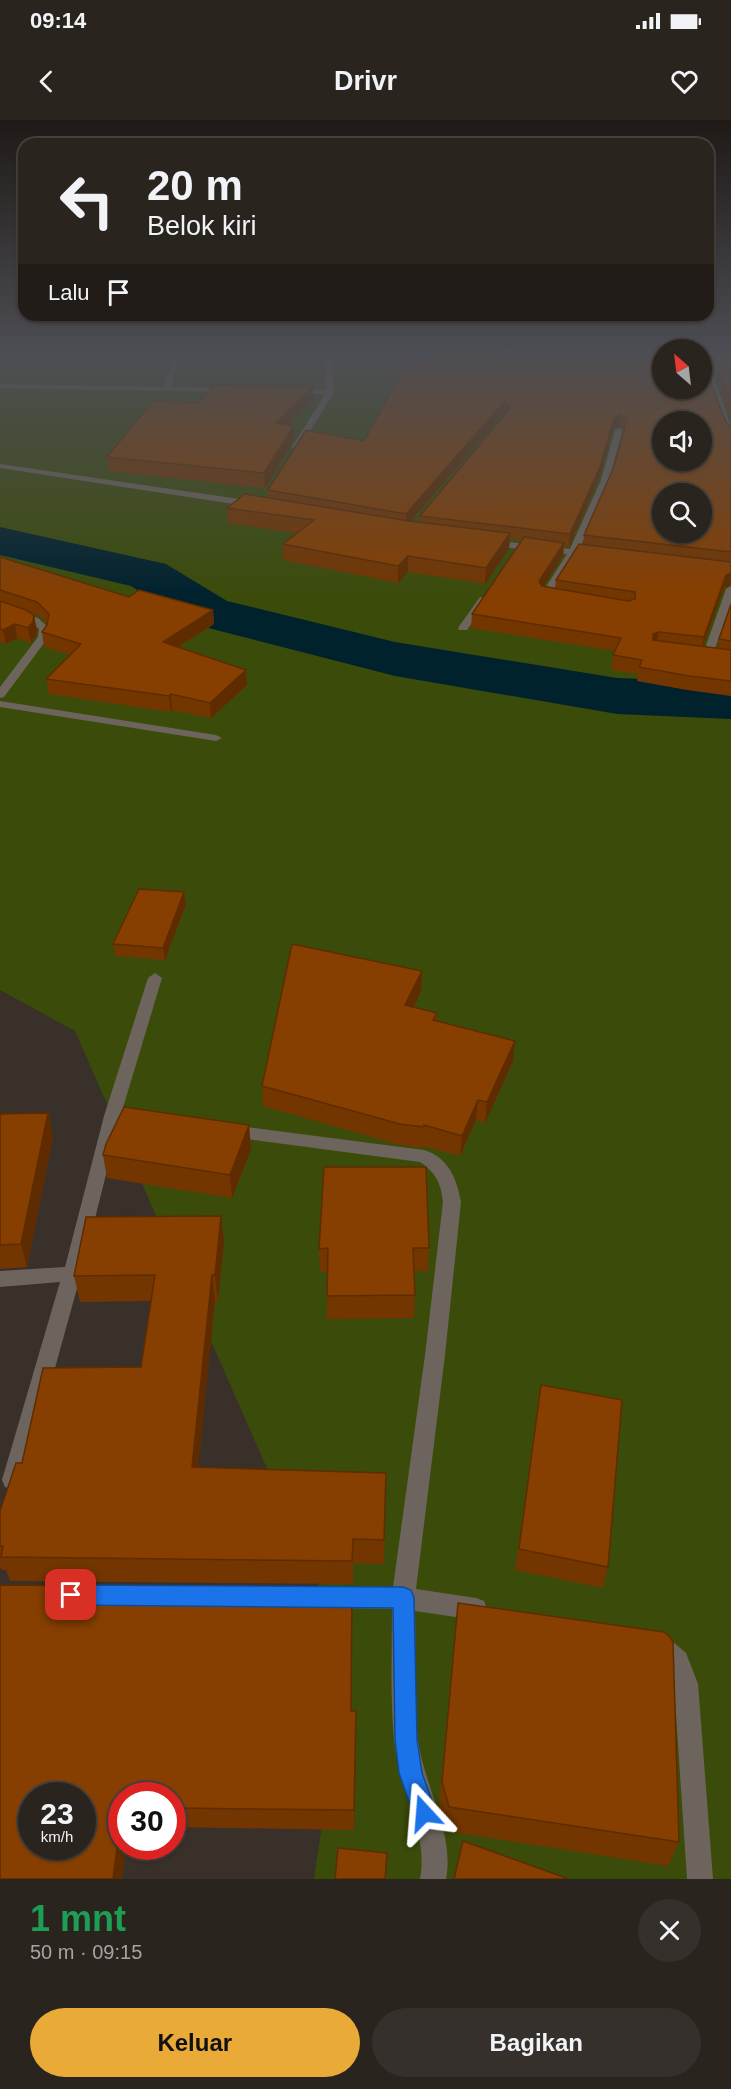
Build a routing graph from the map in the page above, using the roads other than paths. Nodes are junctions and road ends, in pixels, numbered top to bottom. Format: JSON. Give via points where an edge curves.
{"nodes":[{"id":1,"x":304,"y":434,"type":"edge"},
{"id":2,"x":618,"y":434,"type":"edge"},
{"id":3,"x":290,"y":457,"type":"edge"},
{"id":4,"x":0,"y":466,"type":"edge"},
{"id":5,"x":260,"y":506,"type":"edge"},
{"id":6,"x":485,"y":542,"type":"edge"},
{"id":7,"x":574,"y":551,"type":"junction"},
{"id":8,"x":608,"y":556,"type":"edge"},
{"id":9,"x":731,"y":589,"type":"edge"},
{"id":10,"x":488,"y":592,"type":"edge"},
{"id":11,"x":560,"y":600,"type":"edge"},
{"id":12,"x":0,"y":609,"type":"edge"},
{"id":13,"x":463,"y":628,"type":"dead end"},
{"id":14,"x":719,"y":659,"type":"edge"},
{"id":15,"x":0,"y":695,"type":"edge"},
{"id":16,"x":0,"y":704,"type":"edge"},
{"id":17,"x":216,"y":738,"type":"dead end"},
{"id":18,"x":155,"y":978,"type":"dead end"},
{"id":19,"x":112,"y":1116,"type":"junction"},
{"id":20,"x":158,"y":1122,"type":"edge"},
{"id":21,"x":216,"y":1130,"type":"edge"},
{"id":22,"x":72,"y":1274,"type":"junction"},
{"id":23,"x":0,"y":1279,"type":"edge"},
{"id":24,"x":6,"y":1504,"type":"edge"},
{"id":25,"x":308,"y":1597,"type":"edge"},
{"id":26,"x":403,"y":1598,"type":"junction"},
{"id":27,"x":498,"y":1612,"type":"edge"},
{"id":28,"x":637,"y":1636,"type":"edge"},
{"id":29,"x":434,"y":1879,"type":"edge"},
{"id":30,"x":700,"y":1879,"type":"edge"}],
"edges":[{"from":1,"to":3,"type":"street"},
{"from":2,"to":7,"type":"street","via":[[605,480]]},
{"from":4,"to":5,"type":"street"},
{"from":6,"to":7,"type":"street","via":[[515,551]]},
{"from":7,"to":8,"type":"street"},
{"from":7,"to":11,"type":"street","via":[[545,596]]},
{"from":9,"to":14,"type":"street","via":[[702,657]]},
{"from":10,"to":13,"type":"street"},
{"from":12,"to":15,"type":"street","via":[[34,620],[44,628],[43,637]]},
{"from":16,"to":17,"type":"street"},
{"from":18,"to":19,"type":"street"},
{"from":19,"to":20,"type":"street"},
{"from":19,"to":22,"type":"street"},
{"from":21,"to":26,"type":"street","via":[[424,1156],[439,1166],[450,1182],[452,1202]]},
{"from":22,"to":23,"type":"street"},
{"from":22,"to":24,"type":"street"},
{"from":25,"to":26,"type":"street"},
{"from":26,"to":27,"type":"street"},
{"from":26,"to":29,"type":"street","via":[[406,1739],[411,1773],[432,1833]]},
{"from":28,"to":30,"type":"street","via":[[654,1641],[678,1661],[686,1684]]}]}
